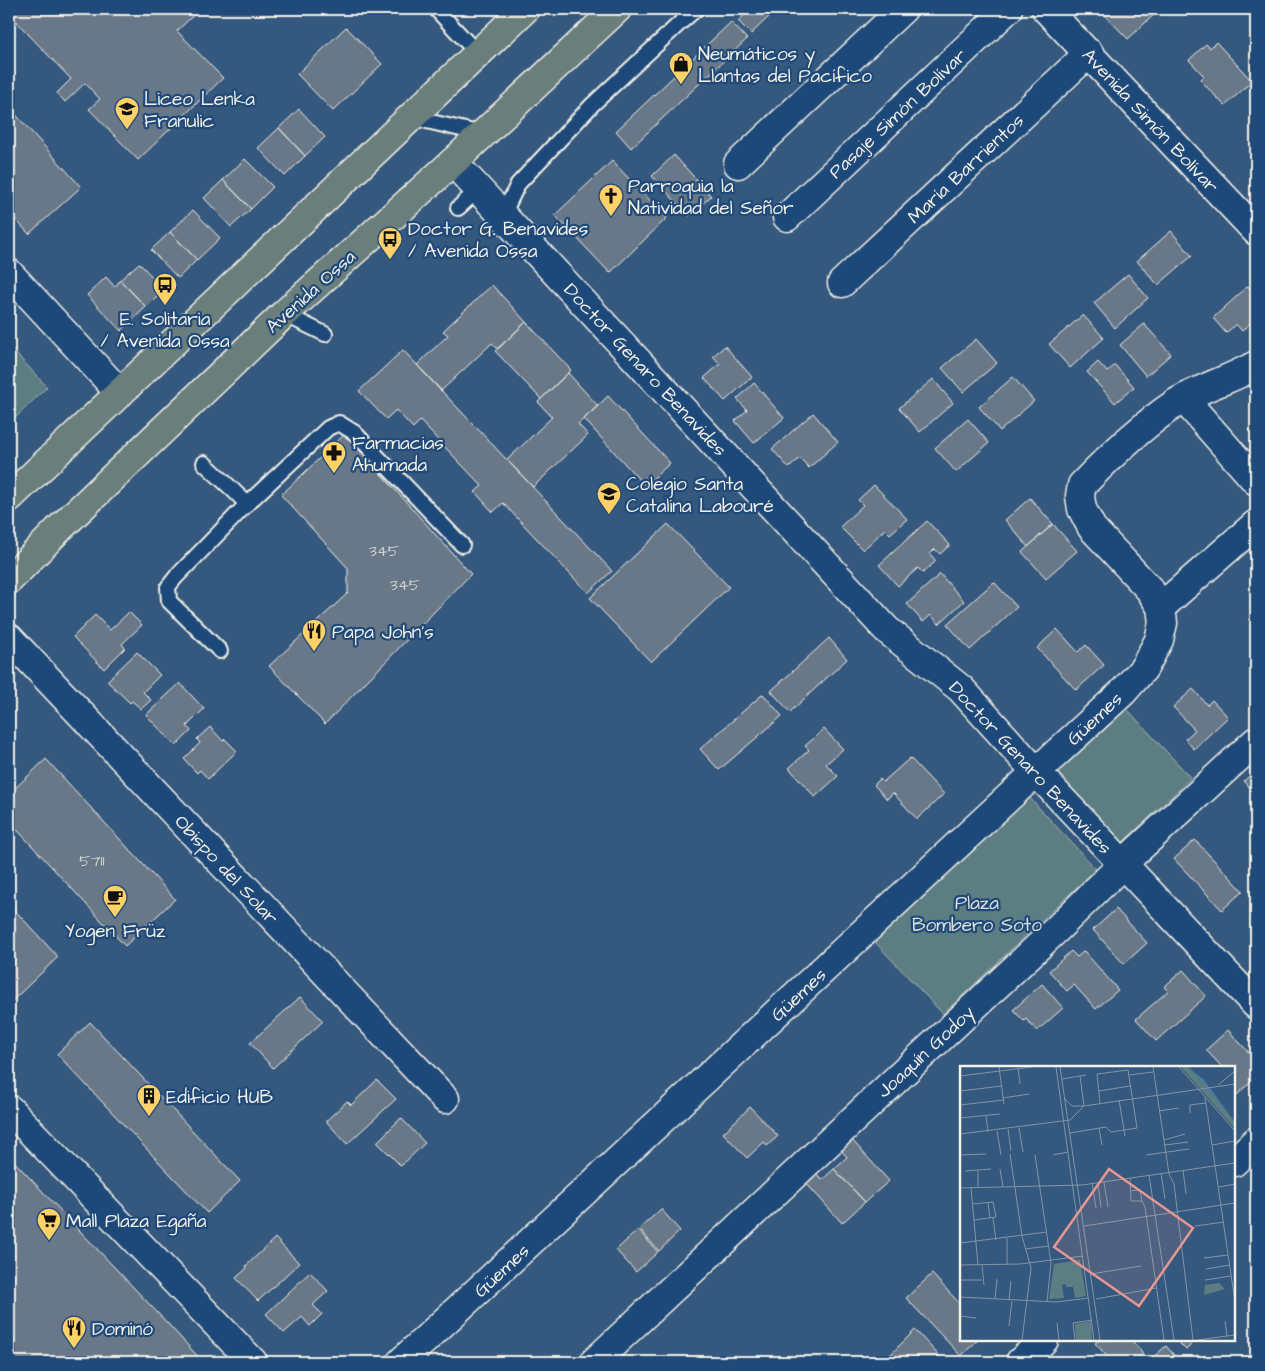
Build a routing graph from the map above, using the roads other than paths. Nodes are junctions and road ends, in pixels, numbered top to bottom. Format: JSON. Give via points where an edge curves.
{"nodes":[{"id":1,"x":436,"y":9,"type":"edge"},
{"id":2,"x":524,"y":9,"type":"edge"},
{"id":3,"x":617,"y":9,"type":"edge"},
{"id":4,"x":696,"y":9,"type":"edge"},
{"id":5,"x":903,"y":9,"type":"edge"},
{"id":6,"x":1008,"y":9,"type":"edge"},
{"id":7,"x":1046,"y":9,"type":"edge"},
{"id":8,"x":477,"y":53,"type":"junction"},
{"id":9,"x":1089,"y":53,"type":"junction"},
{"id":10,"x":409,"y":117,"type":"junction"},
{"id":11,"x":482,"y":134,"type":"junction"},
{"id":12,"x":453,"y":162,"type":"junction"},
{"id":13,"x":738,"y":164,"type":"dead end"},
{"id":14,"x":479,"y":188,"type":"junction"},
{"id":15,"x":458,"y":208,"type":"dead end"},
{"id":16,"x":503,"y":215,"type":"junction"},
{"id":17,"x":787,"y":217,"type":"dead end"},
{"id":18,"x":1256,"y":231,"type":"edge"},
{"id":19,"x":9,"y":273,"type":"edge"},
{"id":20,"x":842,"y":283,"type":"dead end"},
{"id":21,"x":284,"y":314,"type":"junction"},
{"id":22,"x":325,"y":334,"type":"dead end"},
{"id":23,"x":1256,"y":365,"type":"edge"},
{"id":24,"x":120,"y":394,"type":"junction"},
{"id":25,"x":1184,"y":399,"type":"junction"},
{"id":26,"x":204,"y":462,"type":"dead end"},
{"id":27,"x":1256,"y":481,"type":"edge"},
{"id":28,"x":9,"y":498,"type":"edge"},
{"id":29,"x":247,"y":504,"type":"junction"},
{"id":30,"x":1256,"y":524,"type":"edge"},
{"id":31,"x":462,"y":545,"type":"dead end"},
{"id":32,"x":9,"y":580,"type":"edge"},
{"id":33,"x":1161,"y":607,"type":"junction"},
{"id":34,"x":9,"y":638,"type":"edge"},
{"id":35,"x":220,"y":651,"type":"dead end"},
{"id":36,"x":1256,"y":741,"type":"edge"},
{"id":37,"x":1036,"y":772,"type":"junction"},
{"id":38,"x":1123,"y":864,"type":"junction"},
{"id":39,"x":1256,"y":1005,"type":"edge"},
{"id":40,"x":445,"y":1099,"type":"dead end"},
{"id":41,"x":9,"y":1109,"type":"edge"},
{"id":42,"x":1256,"y":1141,"type":"edge"},
{"id":43,"x":1235,"y":1161,"type":"edge"},
{"id":44,"x":1043,"y":1341,"type":"edge"},
{"id":45,"x":253,"y":1362,"type":"edge"},
{"id":46,"x":401,"y":1362,"type":"edge"},
{"id":47,"x":594,"y":1362,"type":"edge"},
{"id":48,"x":1020,"y":1362,"type":"edge"}],
"edges":[{"from":1,"to":8,"type":"lane"},
{"from":2,"to":8,"type":"main road"},
{"from":3,"to":11,"type":"main road","name":"Avenida Ossa"},
{"from":4,"to":16,"type":"lane","via":[[592,105],[518,184]]},
{"from":5,"to":13,"type":"street"},
{"from":6,"to":17,"type":"street","name":"Pasaje Simón Bolívar"},
{"from":7,"to":9,"type":"street","name":"Avenida Simón Bolívar"},
{"from":8,"to":10,"type":"main road"},
{"from":9,"to":18,"type":"street","name":"Avenida Simón Bolívar"},
{"from":9,"to":20,"type":"street","name":"María Barrientos"},
{"from":10,"to":11,"type":"lane"},
{"from":10,"to":24,"type":"main road"},
{"from":11,"to":12,"type":"main road","name":"Avenida Ossa"},
{"from":12,"to":14,"type":"street","name":"Doctor Genaro Benavides"},
{"from":12,"to":21,"type":"main road","name":"Avenida Ossa"},
{"from":14,"to":15,"type":"lane"},
{"from":14,"to":16,"type":"street","name":"Doctor Genaro Benavides"},
{"from":16,"to":37,"type":"street","name":"Doctor Genaro Benavides","via":[[887,630],[961,689]]},
{"from":19,"to":24,"type":"street"},
{"from":21,"to":22,"type":"lane"},
{"from":21,"to":32,"type":"main road","name":"Avenida Ossa"},
{"from":23,"to":25,"type":"street"},
{"from":24,"to":28,"type":"main road"},
{"from":25,"to":27,"type":"street"},
{"from":25,"to":33,"type":"street","via":[[1146,425],[1092,474],[1082,485],[1080,496],[1082,509],[1092,528],[1150,590]]},
{"from":26,"to":29,"type":"lane"},
{"from":29,"to":31,"type":"lane","via":[[328,428],[339,423],[355,433]]},
{"from":29,"to":35,"type":"lane","via":[[168,587],[169,601]]},
{"from":30,"to":33,"type":"street"},
{"from":33,"to":37,"type":"street","name":"Güemes","via":[[1163,623],[1159,640],[1144,668]]},
{"from":34,"to":40,"type":"street","name":"Obispo del Solar"},
{"from":36,"to":38,"type":"street","name":"Joaquín Godoy"},
{"from":37,"to":38,"type":"street","name":"Doctor Genaro Benavides"},
{"from":37,"to":46,"type":"street","name":"Güemes"},
{"from":38,"to":39,"type":"street","name":"Doctor Genaro Benavides"},
{"from":38,"to":47,"type":"street","name":"Joaquín Godoy"},
{"from":41,"to":45,"type":"street"},
{"from":42,"to":43,"type":"street"},
{"from":44,"to":48,"type":"street"}]}
